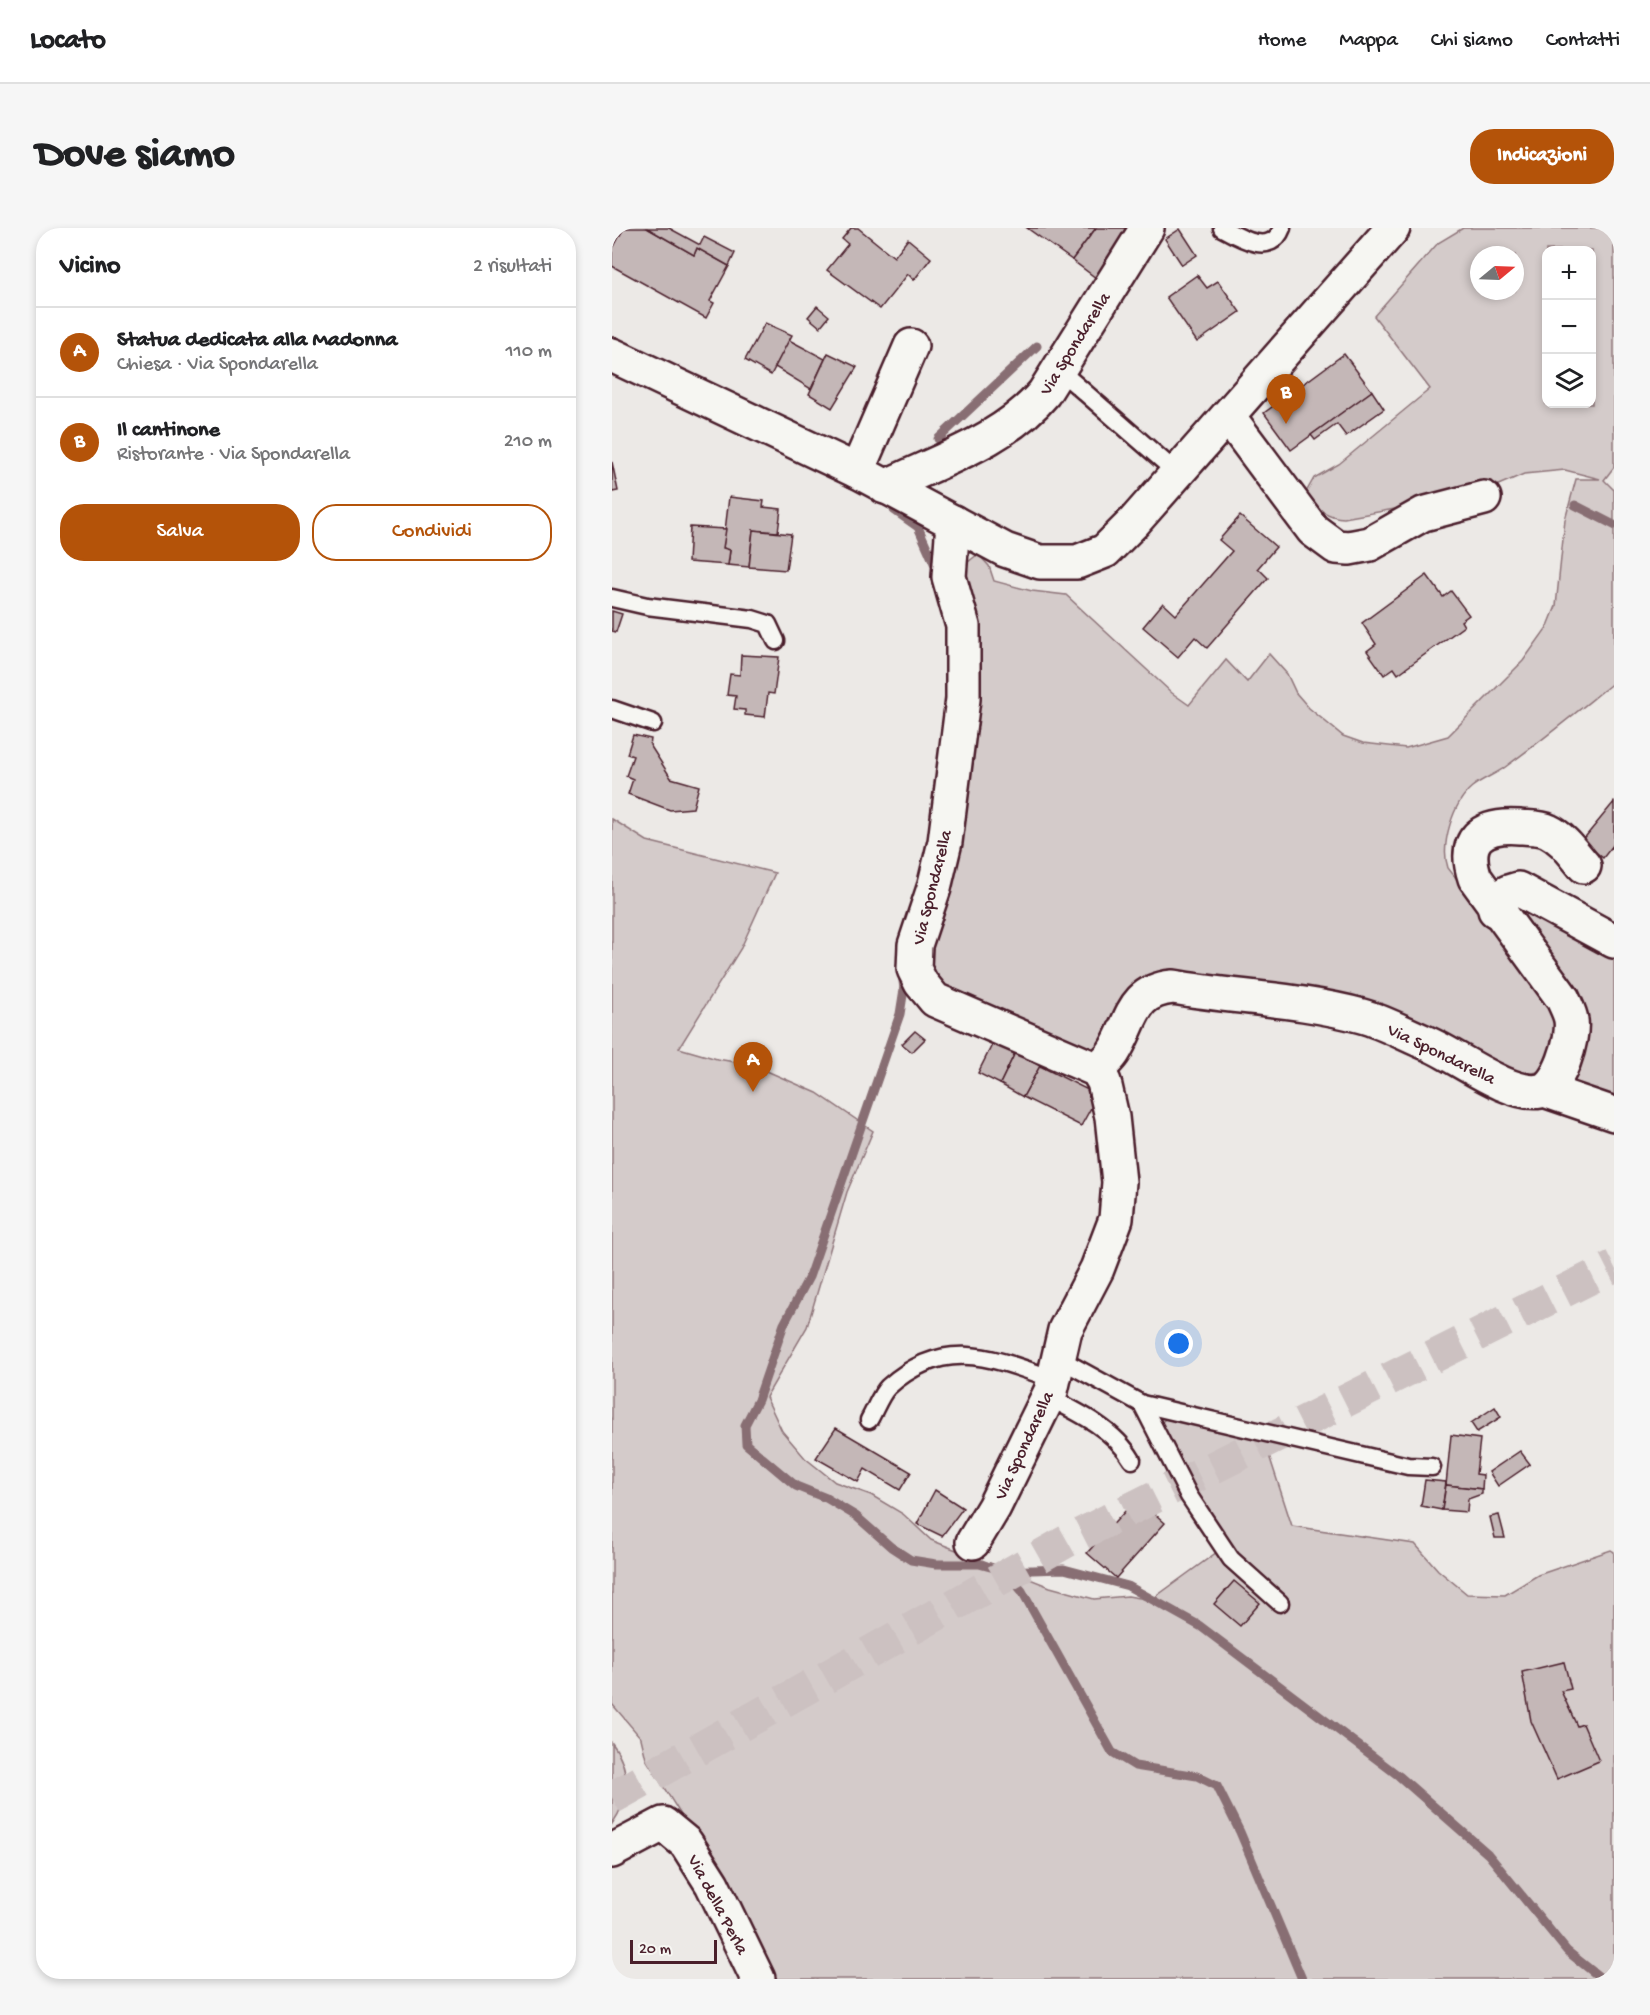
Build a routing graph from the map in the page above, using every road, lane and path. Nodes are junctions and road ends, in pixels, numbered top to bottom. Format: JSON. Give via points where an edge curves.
{"nodes":[{"id":1,"x":1147,"y":228,"type":"edge"},
{"id":2,"x":1222,"y":228,"type":"edge"},
{"id":3,"x":1282,"y":228,"type":"edge"},
{"id":4,"x":1393,"y":228,"type":"edge"},
{"id":5,"x":911,"y":346,"type":"dead end"},
{"id":6,"x":612,"y":355,"type":"edge"},
{"id":7,"x":1058,"y":369,"type":"junction"},
{"id":8,"x":1228,"y":416,"type":"junction"},
{"id":9,"x":857,"y":471,"type":"junction"},
{"id":10,"x":1177,"y":474,"type":"junction"},
{"id":11,"x":885,"y":487,"type":"junction"},
{"id":12,"x":1484,"y":498,"type":"dead end"},
{"id":13,"x":953,"y":522,"type":"junction"},
{"id":14,"x":612,"y":598,"type":"edge"},
{"id":15,"x":776,"y":641,"type":"dead end"},
{"id":16,"x":612,"y":709,"type":"edge"},
{"id":17,"x":653,"y":723,"type":"dead end"},
{"id":18,"x":1584,"y":866,"type":"dead end"},
{"id":19,"x":1495,"y":910,"type":"junction"},
{"id":20,"x":1614,"y":941,"type":"edge"},
{"id":21,"x":1097,"y":1070,"type":"junction"},
{"id":22,"x":1544,"y":1090,"type":"junction"},
{"id":23,"x":1614,"y":1114,"type":"edge"},
{"id":24,"x":1053,"y":1378,"type":"junction"},
{"id":25,"x":1142,"y":1404,"type":"junction"},
{"id":26,"x":870,"y":1420,"type":"dead end"},
{"id":27,"x":1132,"y":1460,"type":"dead end"},
{"id":28,"x":1432,"y":1467,"type":"dead end"},
{"id":29,"x":973,"y":1542,"type":"dead end"},
{"id":30,"x":1280,"y":1603,"type":"dead end"},
{"id":31,"x":612,"y":1851,"type":"edge"},
{"id":32,"x":758,"y":1979,"type":"edge"}],
"edges":[{"from":1,"to":7,"type":"street","name":"Via Spondarella"},
{"from":2,"to":3,"type":"lane","via":[[1262,244],[1280,234]]},
{"from":4,"to":8,"type":"street"},
{"from":5,"to":9,"type":"street"},
{"from":6,"to":9,"type":"street"},
{"from":7,"to":10,"type":"lane"},
{"from":7,"to":11,"type":"street","name":"Via Spondarella","via":[[1030,410],[984,439]]},
{"from":8,"to":10,"type":"street"},
{"from":8,"to":12,"type":"street","via":[[1312,530],[1336,547],[1370,544],[1423,514]]},
{"from":9,"to":11,"type":"street"},
{"from":10,"to":13,"type":"street","via":[[1105,551],[1077,562],[1040,562],[1005,550]]},
{"from":11,"to":13,"type":"street"},
{"from":13,"to":21,"type":"street","name":"Via Spondarella","via":[[950,577],[963,626],[963,699],[945,842],[915,945],[914,969],[935,1000]]},
{"from":14,"to":15,"type":"lane","via":[[752,619],[768,624]]},
{"from":16,"to":17,"type":"lane"},
{"from":18,"to":19,"type":"street","via":[[1561,839],[1545,829],[1491,829],[1469,850],[1469,860]]},
{"from":19,"to":20,"type":"street","via":[[1508,892],[1518,889]]},
{"from":19,"to":22,"type":"street","via":[[1563,999],[1571,1019],[1563,1064],[1552,1086]]},
{"from":21,"to":22,"type":"street","name":"Via Spondarella","via":[[1113,1054],[1145,995],[1173,987],[1364,1016],[1432,1046],[1484,1076],[1532,1092]]},
{"from":21,"to":24,"type":"street","name":"Via Spondarella","via":[[1104,1082],[1112,1117],[1119,1182],[1116,1218],[1097,1269],[1065,1330]]},
{"from":22,"to":23,"type":"street","name":"Via Spondarella"},
{"from":24,"to":25,"type":"lane"},
{"from":24,"to":26,"type":"lane","via":[[997,1359],[962,1355],[927,1360],[886,1389]]},
{"from":24,"to":27,"type":"lane","via":[[1078,1412],[1105,1431]]},
{"from":24,"to":29,"type":"street","name":"Via Spondarella","via":[[994,1508]]},
{"from":25,"to":28,"type":"lane","via":[[1408,1466]]},
{"from":25,"to":30,"type":"lane","via":[[1189,1496],[1231,1559]]},
{"from":31,"to":32,"type":"street","name":"Via della Perla","via":[[663,1824],[686,1843],[712,1884]]}]}
